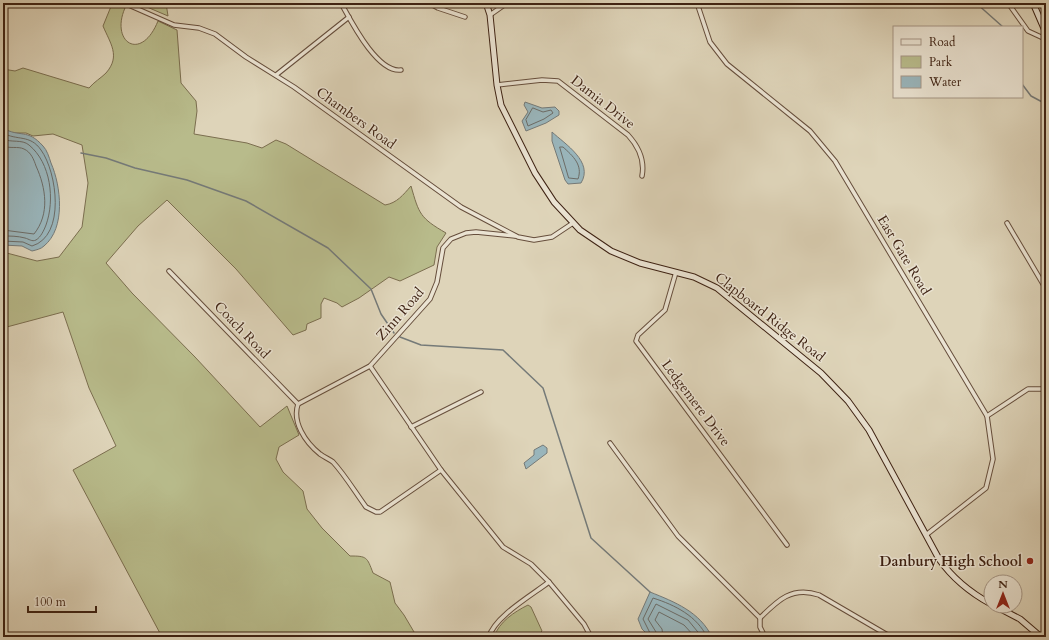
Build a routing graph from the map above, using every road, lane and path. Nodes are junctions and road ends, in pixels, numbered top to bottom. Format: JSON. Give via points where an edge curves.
{"nodes":[{"id":1,"x":124,"y":3,"type":"edge"},
{"id":2,"x":341,"y":3,"type":"edge"},
{"id":3,"x":429,"y":3,"type":"edge"},
{"id":4,"x":486,"y":3,"type":"edge"},
{"id":5,"x":507,"y":3,"type":"edge"},
{"id":6,"x":697,"y":3,"type":"edge"},
{"id":7,"x":1008,"y":3,"type":"edge"},
{"id":8,"x":1033,"y":3,"type":"edge"},
{"id":9,"x":490,"y":15,"type":"junction"},
{"id":10,"x":349,"y":17,"type":"junction"},
{"id":11,"x":465,"y":17,"type":"dead end"},
{"id":12,"x":1046,"y":34,"type":"edge"},
{"id":13,"x":401,"y":70,"type":"dead end"},
{"id":14,"x":276,"y":75,"type":"junction"},
{"id":15,"x":497,"y":85,"type":"junction"},
{"id":16,"x":642,"y":176,"type":"dead end"},
{"id":17,"x":573,"y":223,"type":"junction"},
{"id":18,"x":1006,"y":223,"type":"dead end"},
{"id":19,"x":518,"y":236,"type":"junction"},
{"id":20,"x":169,"y":271,"type":"dead end"},
{"id":21,"x":676,"y":272,"type":"junction"},
{"id":22,"x":1046,"y":289,"type":"edge"},
{"id":23,"x":370,"y":366,"type":"junction"},
{"id":24,"x":1046,"y":389,"type":"edge"},
{"id":25,"x":481,"y":392,"type":"dead end"},
{"id":26,"x":298,"y":404,"type":"junction"},
{"id":27,"x":987,"y":416,"type":"junction"},
{"id":28,"x":411,"y":427,"type":"junction"},
{"id":29,"x":610,"y":443,"type":"dead end"},
{"id":30,"x":441,"y":470,"type":"junction"},
{"id":31,"x":926,"y":535,"type":"junction"},
{"id":32,"x":787,"y":544,"type":"dead end"},
{"id":33,"x":549,"y":582,"type":"junction"},
{"id":34,"x":983,"y":599,"type":"edge"},
{"id":35,"x":1010,"y":614,"type":"edge"},
{"id":36,"x":760,"y":618,"type":"junction"},
{"id":37,"x":489,"y":637,"type":"edge"},
{"id":38,"x":591,"y":637,"type":"edge"},
{"id":39,"x":766,"y":637,"type":"edge"},
{"id":40,"x":891,"y":637,"type":"edge"},
{"id":41,"x":1041,"y":637,"type":"edge"}],
"edges":[{"from":1,"to":14,"type":"street","name":"Chambers Road","via":[[174,25],[199,28],[215,34]]},
{"from":2,"to":10,"type":"street"},
{"from":3,"to":11,"type":"street"},
{"from":4,"to":9,"type":"main road","name":"Clapboard Ridge Road"},
{"from":5,"to":9,"type":"street"},
{"from":6,"to":27,"type":"street","name":"East Gate Road","via":[[710,42],[727,64],[810,131],[835,161]]},
{"from":7,"to":12,"type":"street","via":[[1028,32],[1041,37]]},
{"from":8,"to":12,"type":"main road"},
{"from":9,"to":15,"type":"main road","name":"Clapboard Ridge Road"},
{"from":10,"to":13,"type":"street","via":[[376,58],[393,69]]},
{"from":10,"to":14,"type":"street"},
{"from":14,"to":19,"type":"street","name":"Chambers Road","via":[[461,207]]},
{"from":15,"to":16,"type":"street","name":"Damia Drive","via":[[551,80],[566,86],[636,144],[644,168]]},
{"from":15,"to":17,"type":"main road","name":"Clapboard Ridge Road","via":[[506,118],[535,173],[554,202]]},
{"from":17,"to":19,"type":"street","name":"Chambers Road","via":[[552,237],[534,240]]},
{"from":17,"to":21,"type":"main road","name":"Clapboard Ridge Road","via":[[596,242],[625,258]]},
{"from":18,"to":22,"type":"street"},
{"from":19,"to":23,"type":"street","name":"Zinn Road","via":[[476,232],[451,239],[443,248],[437,282],[430,299]]},
{"from":20,"to":26,"type":"street","name":"Coach Road"},
{"from":21,"to":31,"type":"main road","name":"Clapboard Ridge Road","via":[[703,280],[726,294],[835,386],[874,436]]},
{"from":21,"to":32,"type":"street","name":"Ledgemere Drive","via":[[665,310],[638,335],[636,341]]},
{"from":23,"to":26,"type":"street","name":"Zinn Road"},
{"from":23,"to":28,"type":"street"},
{"from":24,"to":27,"type":"street","via":[[1028,389]]},
{"from":25,"to":28,"type":"street"},
{"from":26,"to":30,"type":"street","via":[[295,412],[297,425],[319,453],[332,461],[366,507],[372,511],[380,512]]},
{"from":27,"to":31,"type":"street","name":"East Gate Road","via":[[994,459],[986,488]]},
{"from":28,"to":30,"type":"street"},
{"from":29,"to":36,"type":"street","via":[[678,536]]},
{"from":30,"to":33,"type":"street","via":[[503,547],[531,564]]},
{"from":31,"to":34,"type":"main road","name":"Clapboard Ridge Road","via":[[939,559],[958,582]]},
{"from":33,"to":37,"type":"street","via":[[502,618],[493,627]]},
{"from":33,"to":38,"type":"street","via":[[584,624]]},
{"from":35,"to":41,"type":"main road"},
{"from":36,"to":39,"type":"street","via":[[760,627]]},
{"from":36,"to":40,"type":"street","via":[[786,596],[797,592],[810,592],[833,602]]}]}
